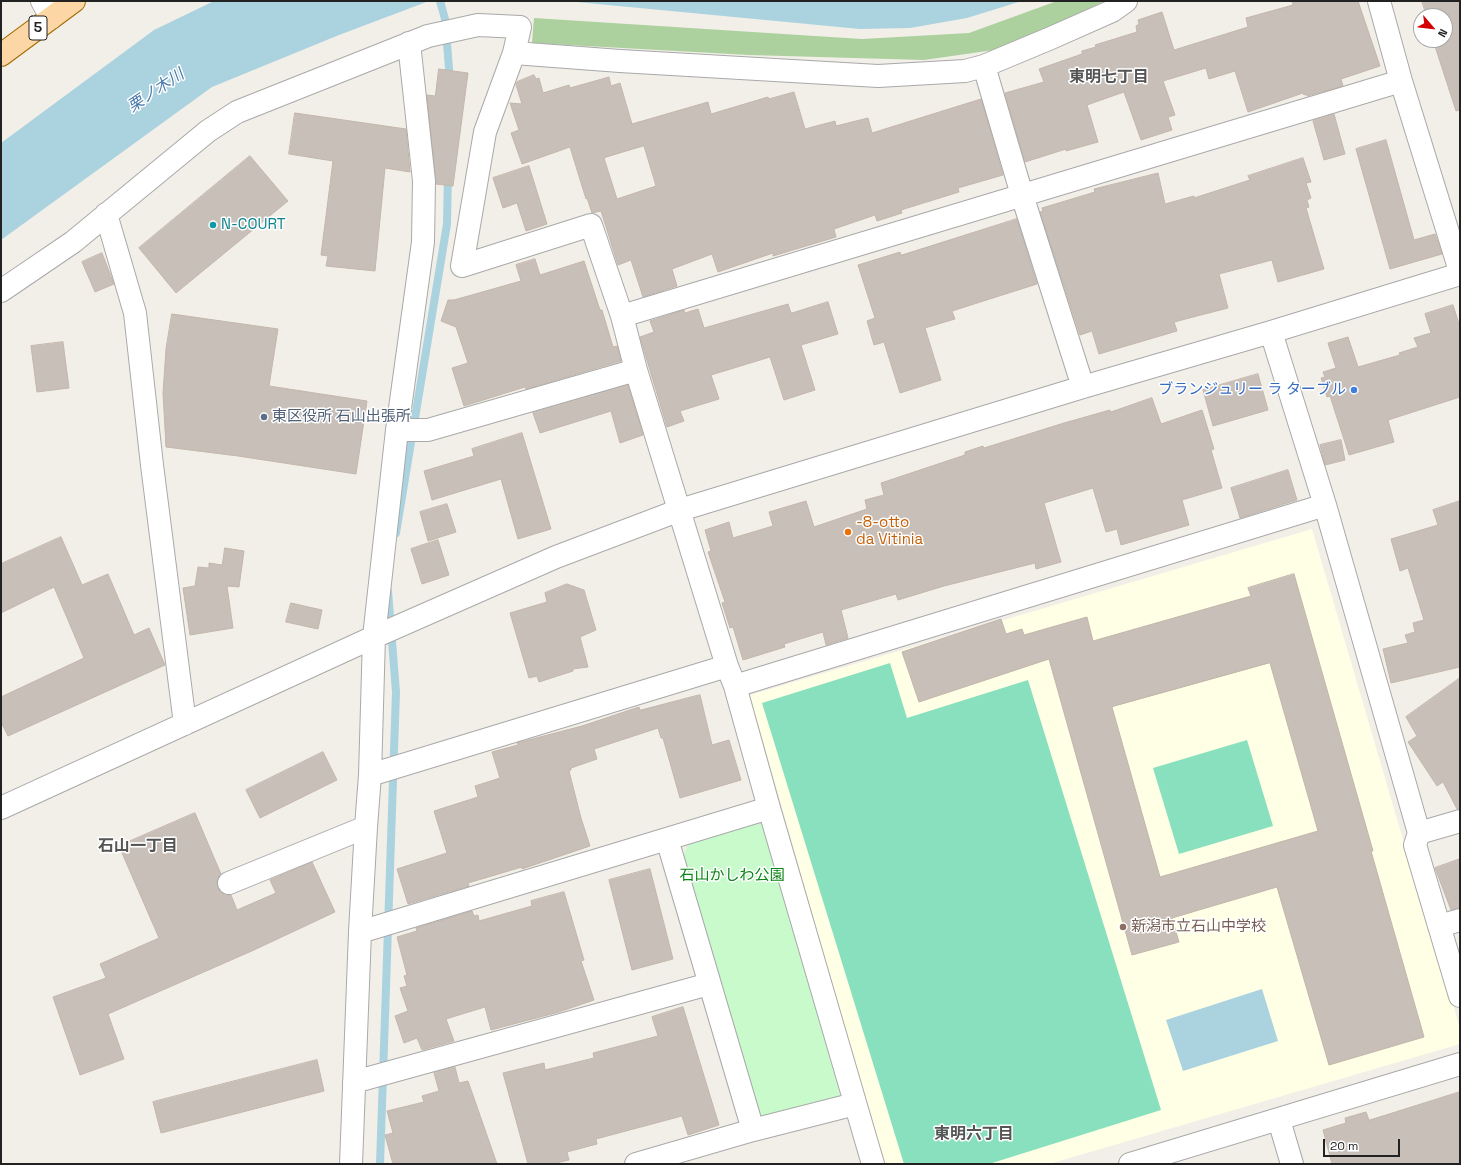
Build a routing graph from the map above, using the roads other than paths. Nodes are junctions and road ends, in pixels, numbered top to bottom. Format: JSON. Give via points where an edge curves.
{"nodes":[{"id":1,"x":74,"y":1,"type":"edge"},
{"id":2,"x":1126,"y":1,"type":"edge"},
{"id":3,"x":1379,"y":1,"type":"edge"},
{"id":4,"x":47,"y":9,"type":"edge"},
{"id":5,"x":409,"y":42,"type":"junction"},
{"id":6,"x":514,"y":53,"type":"junction"},
{"id":7,"x":1,"y":55,"type":"edge"},
{"id":8,"x":984,"y":66,"type":"junction"},
{"id":9,"x":1401,"y":81,"type":"junction"},
{"id":10,"x":1022,"y":195,"type":"junction"},
{"id":11,"x":106,"y":214,"type":"junction"},
{"id":12,"x":1460,"y":271,"type":"edge"},
{"id":13,"x":1460,"y":274,"type":"edge"},
{"id":14,"x":1,"y":291,"type":"edge"},
{"id":15,"x":622,"y":316,"type":"junction"},
{"id":16,"x":1271,"y":332,"type":"junction"},
{"id":17,"x":636,"y":370,"type":"junction"},
{"id":18,"x":1083,"y":387,"type":"junction"},
{"id":19,"x":397,"y":430,"type":"junction"},
{"id":20,"x":1325,"y":505,"type":"junction"},
{"id":21,"x":680,"y":510,"type":"junction"},
{"id":22,"x":374,"y":637,"type":"junction"},
{"id":23,"x":727,"y":666,"type":"junction"},
{"id":24,"x":734,"y":686,"type":"junction"},
{"id":25,"x":185,"y":724,"type":"junction"},
{"id":26,"x":370,"y":775,"type":"junction"},
{"id":27,"x":1,"y":808,"type":"edge"},
{"id":28,"x":769,"y":808,"type":"junction"},
{"id":29,"x":1460,"y":821,"type":"edge"},
{"id":30,"x":366,"y":827,"type":"junction"},
{"id":31,"x":1419,"y":833,"type":"junction"},
{"id":32,"x":667,"y":839,"type":"junction"},
{"id":33,"x":229,"y":883,"type":"dead end"},
{"id":34,"x":1460,"y":920,"type":"edge"},
{"id":35,"x":1439,"y":926,"type":"junction"},
{"id":36,"x":360,"y":932,"type":"junction"},
{"id":37,"x":709,"y":984,"type":"junction"},
{"id":38,"x":1460,"y":996,"type":"edge"},
{"id":39,"x":1460,"y":1064,"type":"edge"},
{"id":40,"x":354,"y":1082,"type":"junction"},
{"id":41,"x":855,"y":1104,"type":"junction"},
{"id":42,"x":1278,"y":1120,"type":"junction"},
{"id":43,"x":753,"y":1130,"type":"junction"},
{"id":44,"x":646,"y":1163,"type":"edge"},
{"id":45,"x":351,"y":1164,"type":"edge"},
{"id":46,"x":873,"y":1164,"type":"edge"},
{"id":47,"x":1130,"y":1164,"type":"edge"},
{"id":48,"x":1292,"y":1164,"type":"edge"}],
"edges":[{"from":1,"to":4,"type":"main road","number":"5"},
{"from":2,"to":8,"type":"street","via":[[1112,11]]},
{"from":3,"to":9,"type":"street"},
{"from":4,"to":7,"type":"main road","number":"5"},
{"from":5,"to":6,"type":"street","via":[[478,25],[520,27]]},
{"from":5,"to":11,"type":"street","via":[[237,112],[208,130]]},
{"from":5,"to":19,"type":"street","via":[[424,181],[423,242]]},
{"from":6,"to":8,"type":"street","via":[[878,76],[965,71]]},
{"from":6,"to":15,"type":"street","via":[[485,132],[462,266],[591,224]]},
{"from":8,"to":10,"type":"street"},
{"from":9,"to":10,"type":"street"},
{"from":9,"to":12,"type":"street"},
{"from":10,"to":15,"type":"street"},
{"from":10,"to":18,"type":"street"},
{"from":11,"to":14,"type":"street","via":[[73,242]]},
{"from":11,"to":25,"type":"street","via":[[135,313]]},
{"from":13,"to":16,"type":"street"},
{"from":15,"to":17,"type":"street"},
{"from":16,"to":18,"type":"street"},
{"from":16,"to":20,"type":"street"},
{"from":17,"to":19,"type":"street","via":[[428,430]]},
{"from":17,"to":21,"type":"street"},
{"from":18,"to":21,"type":"street"},
{"from":19,"to":22,"type":"street"},
{"from":20,"to":24,"type":"street"},
{"from":20,"to":31,"type":"street"},
{"from":21,"to":22,"type":"street","via":[[556,557]]},
{"from":21,"to":23,"type":"street"},
{"from":22,"to":25,"type":"street"},
{"from":22,"to":26,"type":"street"},
{"from":23,"to":24,"type":"street"},
{"from":23,"to":26,"type":"street"},
{"from":24,"to":28,"type":"street"},
{"from":25,"to":27,"type":"street"},
{"from":26,"to":30,"type":"street"},
{"from":28,"to":32,"type":"street"},
{"from":28,"to":41,"type":"street"},
{"from":29,"to":31,"type":"street"},
{"from":30,"to":33,"type":"street"},
{"from":30,"to":36,"type":"street"},
{"from":31,"to":35,"type":"street","via":[[1415,845]]},
{"from":32,"to":36,"type":"street"},
{"from":32,"to":37,"type":"street"},
{"from":34,"to":35,"type":"street"},
{"from":35,"to":38,"type":"street"},
{"from":36,"to":40,"type":"street"},
{"from":37,"to":40,"type":"street"},
{"from":37,"to":43,"type":"street"},
{"from":39,"to":42,"type":"street"},
{"from":40,"to":45,"type":"street"},
{"from":41,"to":43,"type":"street"},
{"from":41,"to":46,"type":"street"},
{"from":42,"to":47,"type":"street"},
{"from":42,"to":48,"type":"street"},
{"from":43,"to":44,"type":"street"}]}
